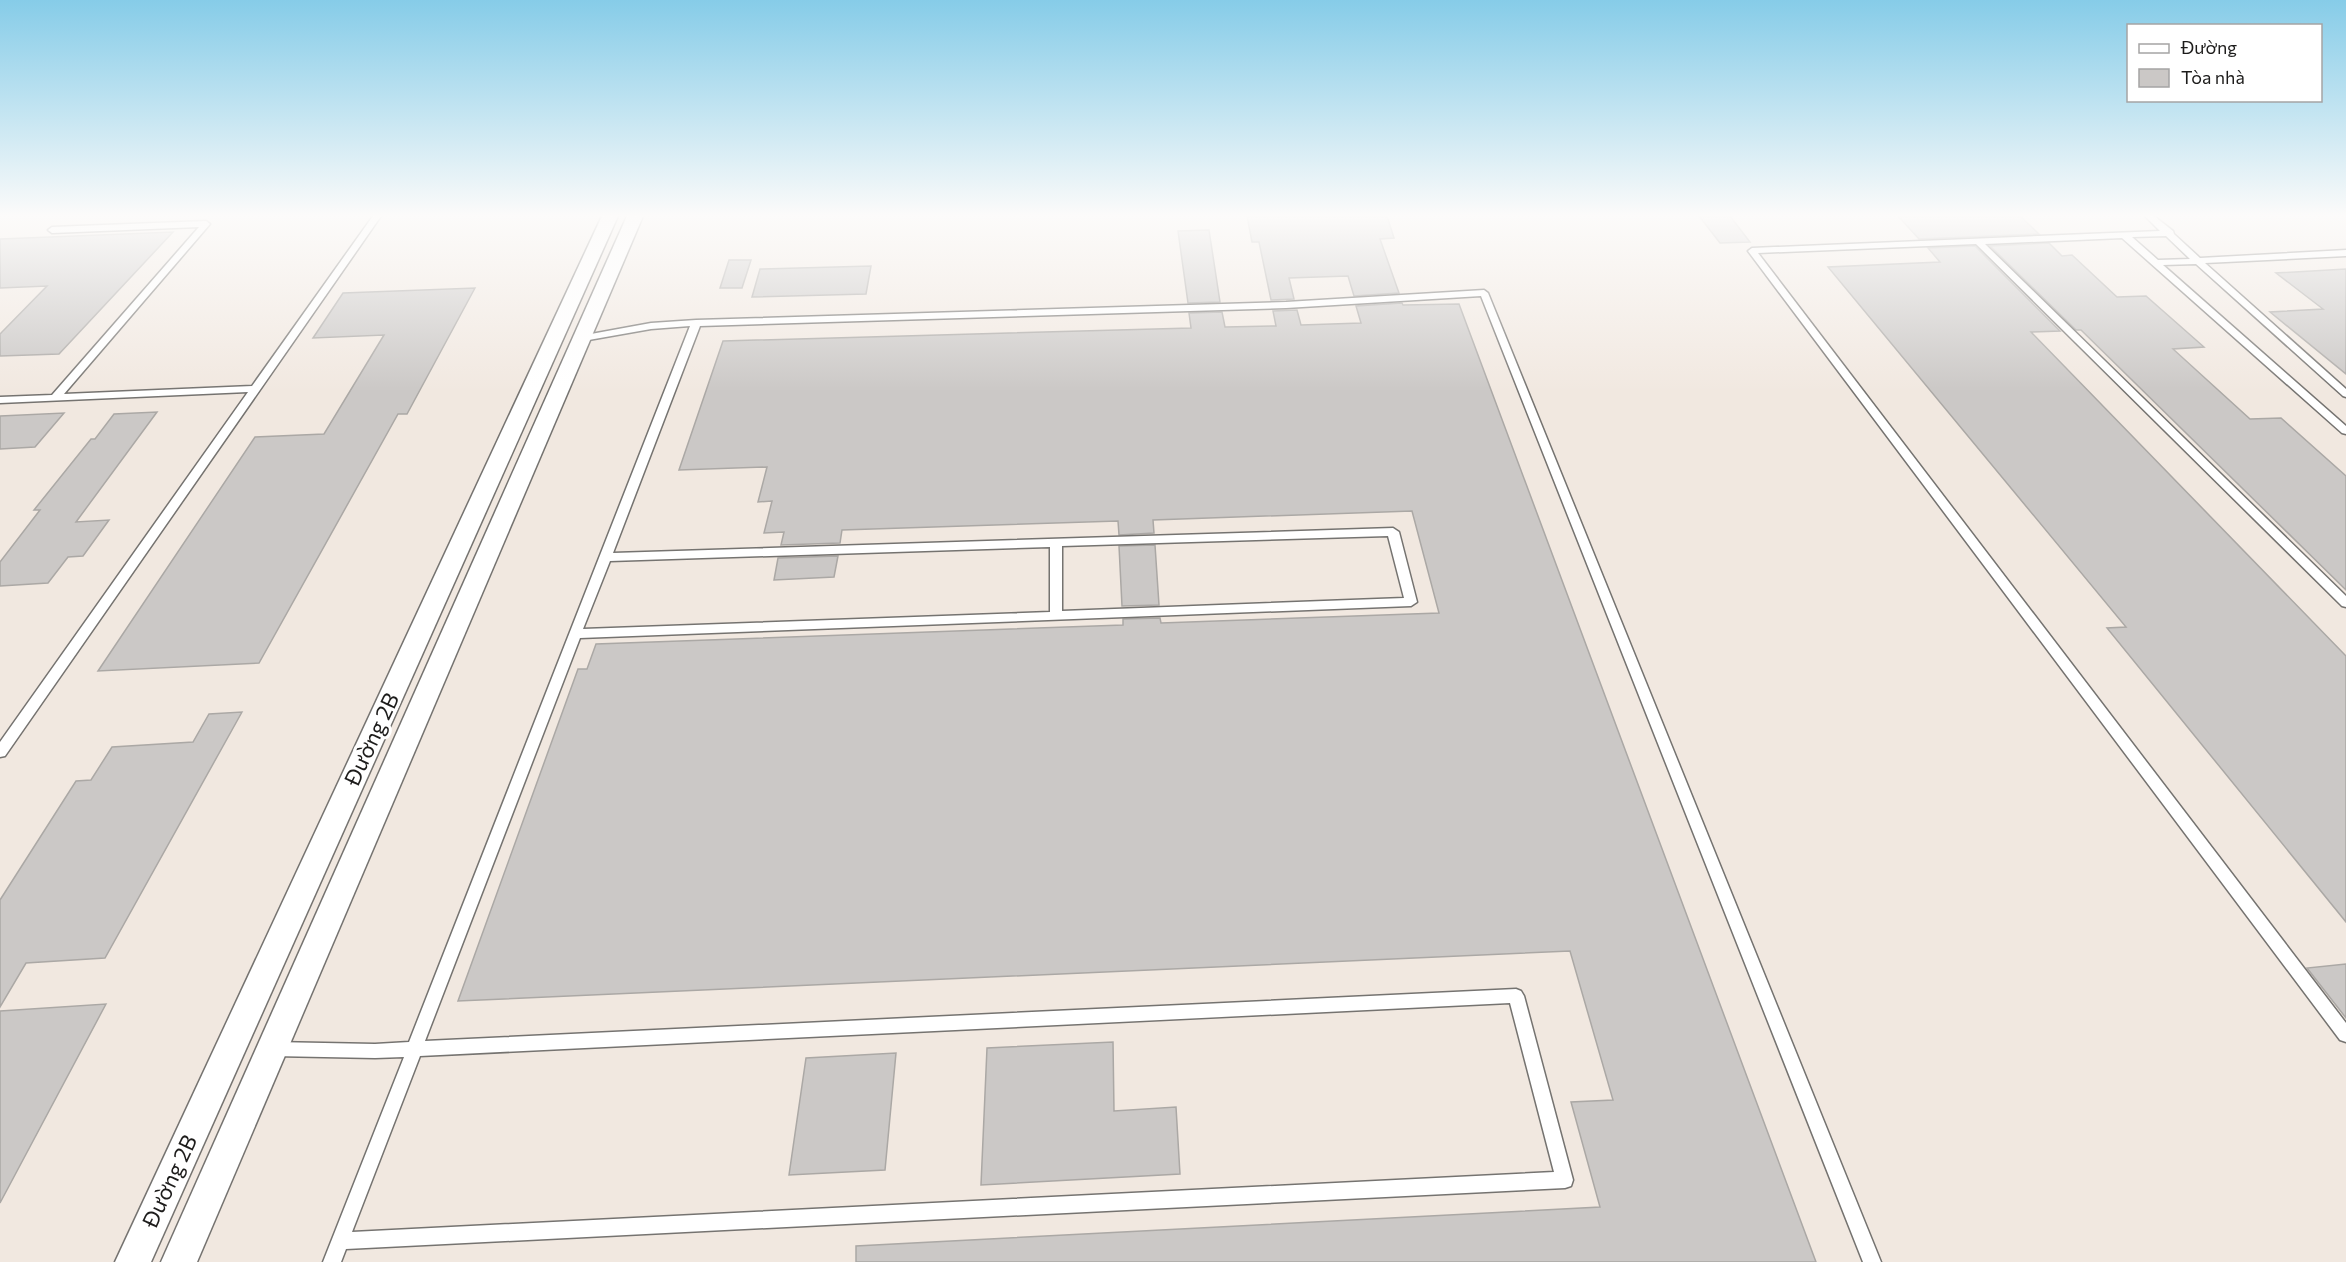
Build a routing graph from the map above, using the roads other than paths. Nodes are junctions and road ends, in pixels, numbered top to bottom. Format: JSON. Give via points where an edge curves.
{"nodes":[{"id":1,"x":162,"y":275,"type":"edge"},
{"id":2,"x":335,"y":275,"type":"edge"},
{"id":3,"x":583,"y":275,"type":"edge"},
{"id":4,"x":610,"y":275,"type":"edge"},
{"id":5,"x":1771,"y":275,"type":"edge"},
{"id":6,"x":2012,"y":275,"type":"edge"},
{"id":7,"x":2170,"y":275,"type":"edge"},
{"id":8,"x":2215,"y":275,"type":"edge"},
{"id":9,"x":696,"y":323,"type":"junction"},
{"id":10,"x":584,"y":338,"type":"junction"},
{"id":11,"x":255,"y":389,"type":"junction"},
{"id":12,"x":2346,"y":394,"type":"edge"},
{"id":13,"x":55,"y":398,"type":"junction"},
{"id":14,"x":0,"y":400,"type":"edge"},
{"id":15,"x":2346,"y":430,"type":"edge"},
{"id":16,"x":1056,"y":542,"type":"junction"},
{"id":17,"x":605,"y":557,"type":"junction"},
{"id":18,"x":2346,"y":603,"type":"edge"},
{"id":19,"x":1056,"y":616,"type":"junction"},
{"id":20,"x":575,"y":634,"type":"junction"},
{"id":21,"x":0,"y":752,"type":"edge"},
{"id":22,"x":2346,"y":1035,"type":"edge"},
{"id":23,"x":415,"y":1048,"type":"junction"},
{"id":24,"x":272,"y":1049,"type":"junction"},
{"id":25,"x":340,"y":1241,"type":"junction"},
{"id":26,"x":133,"y":1262,"type":"edge"},
{"id":27,"x":179,"y":1262,"type":"edge"},
{"id":28,"x":332,"y":1262,"type":"edge"},
{"id":29,"x":1872,"y":1262,"type":"edge"}],
"edges":[{"from":1,"to":13,"type":"lane"},
{"from":2,"to":11,"type":"lane"},
{"from":3,"to":26,"type":"street","name":"Đường 2B"},
{"from":4,"to":10,"type":"street","name":"Đường 2B"},
{"from":5,"to":22,"type":"lane"},
{"from":6,"to":18,"type":"lane"},
{"from":7,"to":15,"type":"lane"},
{"from":8,"to":12,"type":"lane"},
{"from":9,"to":10,"type":"lane"},
{"from":9,"to":17,"type":"lane"},
{"from":9,"to":29,"type":"lane","via":[[1275,305],[1484,293]]},
{"from":10,"to":24,"type":"street","name":"Đường 2B"},
{"from":11,"to":13,"type":"lane"},
{"from":11,"to":21,"type":"lane"},
{"from":13,"to":14,"type":"lane"},
{"from":16,"to":17,"type":"lane"},
{"from":16,"to":19,"type":"lane"},
{"from":16,"to":19,"type":"lane","via":[[1393,532],[1411,602]]},
{"from":17,"to":20,"type":"lane"},
{"from":19,"to":20,"type":"lane"},
{"from":20,"to":23,"type":"lane"},
{"from":23,"to":24,"type":"lane"},
{"from":23,"to":25,"type":"lane"},
{"from":23,"to":25,"type":"lane","via":[[1516,996],[1564,1180]]},
{"from":24,"to":27,"type":"street","name":"Đường 2B"},
{"from":25,"to":28,"type":"lane"}]}
